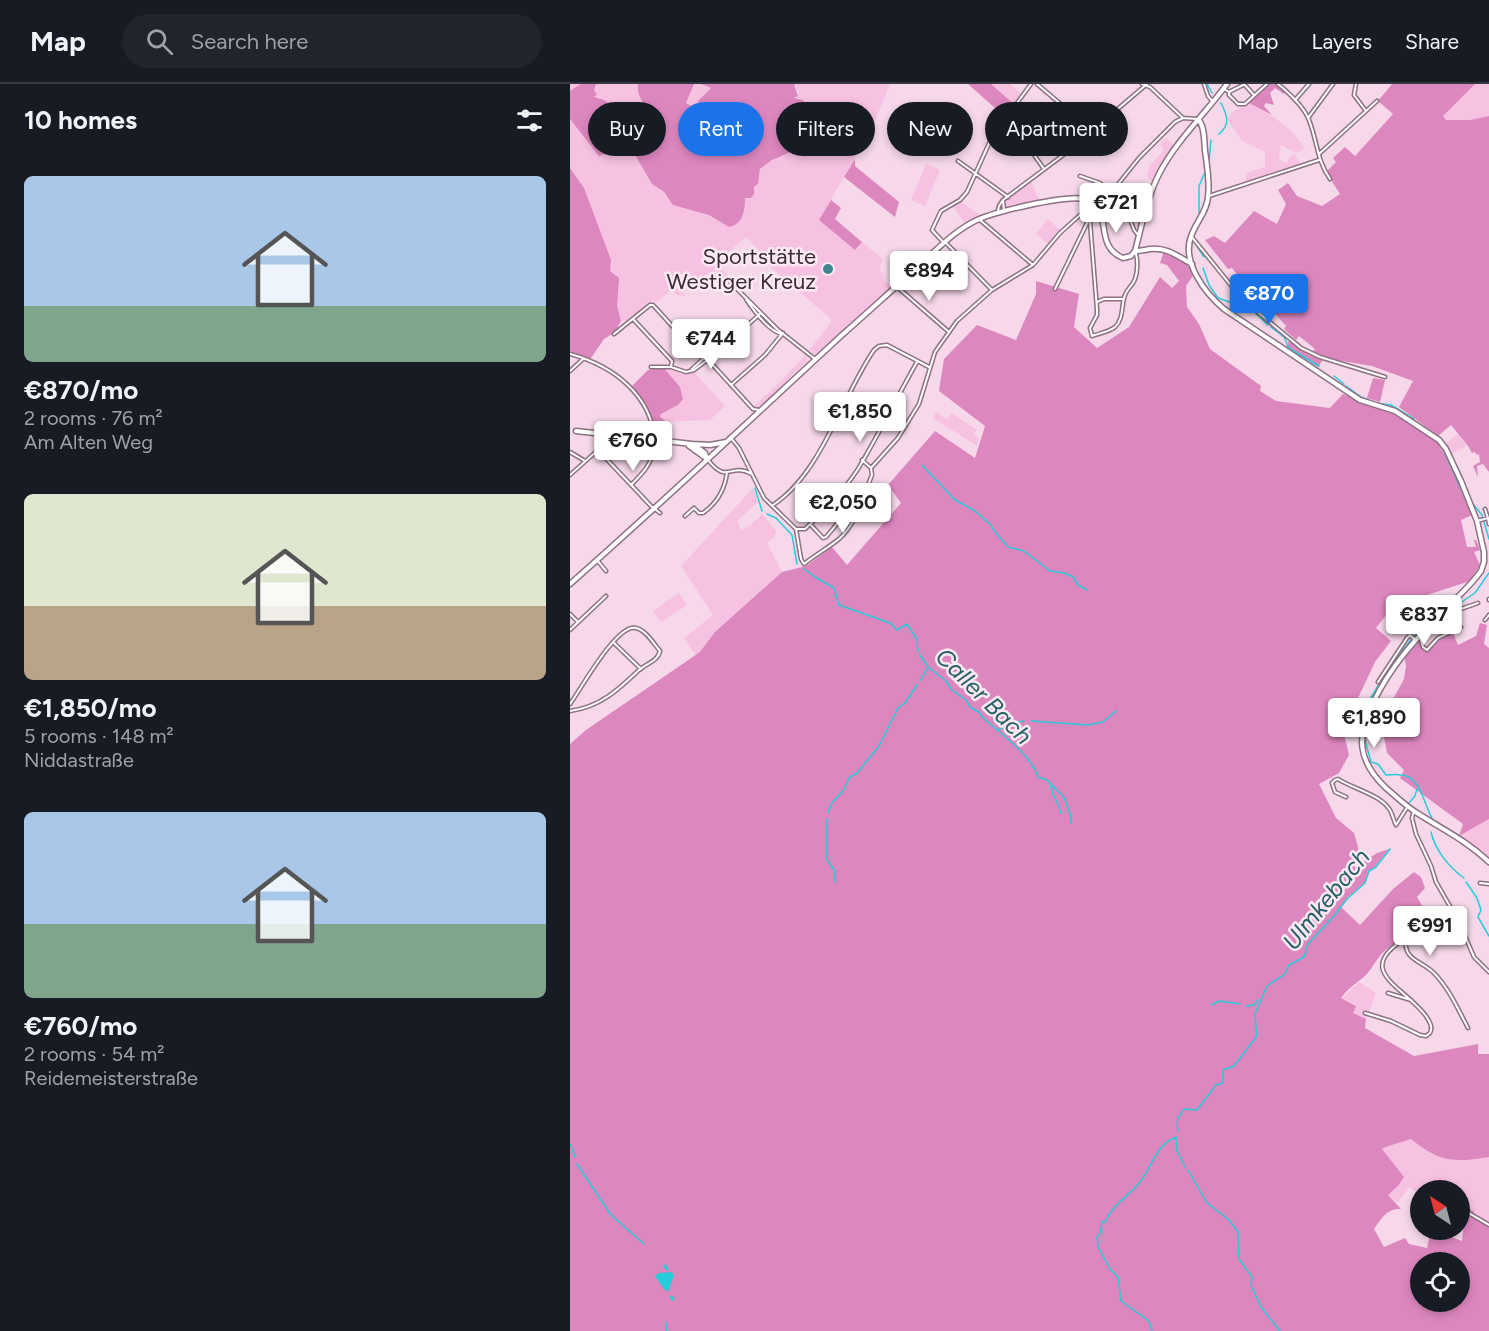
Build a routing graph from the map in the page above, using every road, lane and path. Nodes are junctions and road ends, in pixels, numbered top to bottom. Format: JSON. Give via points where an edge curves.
{"nodes":[{"id":1,"x":1032,"y":84,"type":"edge"},
{"id":2,"x":1037,"y":84,"type":"edge"},
{"id":3,"x":1145,"y":84,"type":"edge"},
{"id":4,"x":1204,"y":84,"type":"edge"},
{"id":5,"x":1227,"y":84,"type":"edge"},
{"id":6,"x":1244,"y":84,"type":"edge"},
{"id":7,"x":1267,"y":84,"type":"edge"},
{"id":8,"x":1278,"y":84,"type":"edge"},
{"id":9,"x":1309,"y":84,"type":"edge"},
{"id":10,"x":1334,"y":84,"type":"edge"},
{"id":11,"x":1356,"y":84,"type":"edge"},
{"id":12,"x":1223,"y":89,"type":"junction"},
{"id":13,"x":1229,"y":92,"type":"junction"},
{"id":14,"x":1254,"y":95,"type":"junction"},
{"id":15,"x":1294,"y":100,"type":"junction"},
{"id":16,"x":1377,"y":101,"type":"dead end"},
{"id":17,"x":1018,"y":102,"type":"edge"},
{"id":18,"x":1059,"y":102,"type":"edge"},
{"id":19,"x":1124,"y":102,"type":"edge"},
{"id":20,"x":1214,"y":102,"type":"junction"},
{"id":21,"x":1366,"y":111,"type":"junction"},
{"id":22,"x":1183,"y":118,"type":"junction"},
{"id":23,"x":1308,"y":118,"type":"junction"},
{"id":24,"x":1199,"y":120,"type":"junction"},
{"id":25,"x":985,"y":152,"type":"edge"},
{"id":26,"x":1319,"y":154,"type":"junction"},
{"id":27,"x":1035,"y":156,"type":"edge"},
{"id":28,"x":1060,"y":156,"type":"edge"},
{"id":29,"x":1319,"y":160,"type":"junction"},
{"id":30,"x":958,"y":161,"type":"dead end"},
{"id":31,"x":1044,"y":169,"type":"junction"},
{"id":32,"x":975,"y":173,"type":"junction"},
{"id":33,"x":1080,"y":176,"type":"dead end"},
{"id":34,"x":1330,"y":179,"type":"dead end"},
{"id":35,"x":1112,"y":192,"type":"junction"},
{"id":36,"x":1008,"y":196,"type":"junction"},
{"id":37,"x":1209,"y":196,"type":"junction"},
{"id":38,"x":1096,"y":205,"type":"junction"},
{"id":39,"x":1089,"y":209,"type":"junction"},
{"id":40,"x":1001,"y":212,"type":"junction"},
{"id":41,"x":1090,"y":218,"type":"junction"},
{"id":42,"x":979,"y":219,"type":"junction"},
{"id":43,"x":1139,"y":235,"type":"junction"},
{"id":44,"x":1191,"y":236,"type":"junction"},
{"id":45,"x":944,"y":242,"type":"junction"},
{"id":46,"x":1135,"y":251,"type":"junction"},
{"id":47,"x":1193,"y":264,"type":"junction"},
{"id":48,"x":1032,"y":265,"type":"junction"},
{"id":49,"x":731,"y":283,"type":"dead end"},
{"id":50,"x":896,"y":286,"type":"junction"},
{"id":51,"x":1055,"y":289,"type":"dead end"},
{"id":52,"x":992,"y":290,"type":"junction"},
{"id":53,"x":1124,"y":299,"type":"junction"},
{"id":54,"x":1097,"y":302,"type":"junction"},
{"id":55,"x":760,"y":314,"type":"junction"},
{"id":56,"x":633,"y":319,"type":"junction"},
{"id":57,"x":949,"y":332,"type":"junction"},
{"id":58,"x":614,"y":334,"type":"dead end"},
{"id":59,"x":782,"y":334,"type":"junction"},
{"id":60,"x":719,"y":351,"type":"junction"},
{"id":61,"x":570,"y":354,"type":"edge"},
{"id":62,"x":704,"y":358,"type":"junction"},
{"id":63,"x":583,"y":359,"type":"junction"},
{"id":64,"x":708,"y":360,"type":"junction"},
{"id":65,"x":815,"y":360,"type":"junction"},
{"id":66,"x":917,"y":362,"type":"junction"},
{"id":67,"x":651,"y":367,"type":"dead end"},
{"id":68,"x":671,"y":367,"type":"junction"},
{"id":69,"x":929,"y":367,"type":"junction"},
{"id":70,"x":691,"y":370,"type":"junction"},
{"id":71,"x":570,"y":371,"type":"edge"},
{"id":72,"x":1385,"y":377,"type":"dead end"},
{"id":73,"x":731,"y":385,"type":"junction"},
{"id":74,"x":753,"y":409,"type":"junction"},
{"id":75,"x":761,"y":410,"type":"junction"},
{"id":76,"x":753,"y":418,"type":"junction"},
{"id":77,"x":570,"y":430,"type":"edge"},
{"id":78,"x":731,"y":438,"type":"junction"},
{"id":79,"x":655,"y":441,"type":"junction"},
{"id":80,"x":600,"y":442,"type":"dead end"},
{"id":81,"x":727,"y":442,"type":"junction"},
{"id":82,"x":683,"y":444,"type":"junction"},
{"id":83,"x":692,"y":444,"type":"junction"},
{"id":84,"x":654,"y":448,"type":"dead end"},
{"id":85,"x":598,"y":450,"type":"junction"},
{"id":86,"x":570,"y":452,"type":"edge"},
{"id":87,"x":708,"y":460,"type":"junction"},
{"id":88,"x":862,"y":460,"type":"junction"},
{"id":89,"x":585,"y":462,"type":"junction"},
{"id":90,"x":746,"y":462,"type":"junction"},
{"id":91,"x":871,"y":468,"type":"junction"},
{"id":92,"x":742,"y":469,"type":"junction"},
{"id":93,"x":727,"y":472,"type":"junction"},
{"id":94,"x":570,"y":475,"type":"edge"},
{"id":95,"x":752,"y":475,"type":"junction"},
{"id":96,"x":631,"y":485,"type":"junction"},
{"id":97,"x":837,"y":495,"type":"junction"},
{"id":98,"x":773,"y":505,"type":"junction"},
{"id":99,"x":653,"y":508,"type":"junction"},
{"id":100,"x":1485,"y":509,"type":"dead end"},
{"id":101,"x":660,"y":513,"type":"dead end"},
{"id":102,"x":685,"y":516,"type":"dead end"},
{"id":103,"x":1486,"y":518,"type":"edge"},
{"id":104,"x":1479,"y":520,"type":"junction"},
{"id":105,"x":1489,"y":524,"type":"edge"},
{"id":106,"x":810,"y":525,"type":"junction"},
{"id":107,"x":796,"y":529,"type":"junction"},
{"id":108,"x":597,"y":560,"type":"junction"},
{"id":109,"x":606,"y":571,"type":"dead end"},
{"id":110,"x":570,"y":584,"type":"edge"},
{"id":111,"x":606,"y":596,"type":"dead end"},
{"id":112,"x":1478,"y":603,"type":"dead end"},
{"id":113,"x":570,"y":614,"type":"edge"},
{"id":114,"x":1489,"y":615,"type":"edge"},
{"id":115,"x":1437,"y":618,"type":"junction"},
{"id":116,"x":1485,"y":620,"type":"dead end"},
{"id":117,"x":578,"y":622,"type":"junction"},
{"id":118,"x":1461,"y":627,"type":"dead end"},
{"id":119,"x":570,"y":630,"type":"edge"},
{"id":120,"x":1419,"y":636,"type":"junction"},
{"id":121,"x":1413,"y":638,"type":"junction"},
{"id":122,"x":613,"y":642,"type":"junction"},
{"id":123,"x":641,"y":669,"type":"junction"},
{"id":124,"x":1378,"y":682,"type":"dead end"},
{"id":125,"x":570,"y":704,"type":"edge"},
{"id":126,"x":570,"y":711,"type":"edge"},
{"id":127,"x":1346,"y":797,"type":"dead end"},
{"id":128,"x":1408,"y":806,"type":"junction"},
{"id":129,"x":1414,"y":811,"type":"junction"},
{"id":130,"x":1489,"y":862,"type":"edge"},
{"id":131,"x":1480,"y":883,"type":"dead end"},
{"id":132,"x":1489,"y":884,"type":"edge"},
{"id":133,"x":1459,"y":922,"type":"junction"},
{"id":134,"x":1406,"y":938,"type":"junction"},
{"id":135,"x":1489,"y":972,"type":"edge"},
{"id":136,"x":1388,"y":993,"type":"dead end"},
{"id":137,"x":1412,"y":1000,"type":"junction"},
{"id":138,"x":1365,"y":1013,"type":"dead end"},
{"id":139,"x":1468,"y":1028,"type":"dead end"},
{"id":140,"x":1470,"y":1214,"type":"edge"},
{"id":141,"x":1489,"y":1225,"type":"edge"}],
"edges":[{"from":1,"to":17,"type":"street"},
{"from":2,"to":18,"type":"street"},
{"from":3,"to":19,"type":"street"},
{"from":3,"to":22,"type":"street"},
{"from":4,"to":20,"type":"street"},
{"from":5,"to":12,"type":"main road"},
{"from":6,"to":13,"type":"street"},
{"from":6,"to":14,"type":"street"},
{"from":7,"to":14,"type":"street"},
{"from":8,"to":15,"type":"street"},
{"from":9,"to":15,"type":"street"},
{"from":10,"to":23,"type":"street"},
{"from":11,"to":21,"type":"street","via":[[1354,95]]},
{"from":12,"to":13,"type":"street"},
{"from":12,"to":20,"type":"main road"},
{"from":13,"to":14,"type":"street","via":[[1238,104],[1245,104]]},
{"from":15,"to":23,"type":"street"},
{"from":16,"to":21,"type":"street"},
{"from":20,"to":24,"type":"main road"},
{"from":21,"to":26,"type":"street"},
{"from":22,"to":24,"type":"street"},
{"from":22,"to":35,"type":"street","via":[[1139,158]]},
{"from":23,"to":26,"type":"street"},
{"from":24,"to":37,"type":"main road"},
{"from":24,"to":43,"type":"main road","via":[[1159,174]]},
{"from":25,"to":32,"type":"street"},
{"from":26,"to":29,"type":"street"},
{"from":27,"to":31,"type":"street"},
{"from":28,"to":31,"type":"street"},
{"from":29,"to":34,"type":"street"},
{"from":29,"to":37,"type":"street"},
{"from":30,"to":32,"type":"street"},
{"from":31,"to":36,"type":"street"},
{"from":32,"to":36,"type":"street"},
{"from":32,"to":45,"type":"street","via":[[967,192],[941,211],[932,230]]},
{"from":33,"to":35,"type":"street"},
{"from":35,"to":38,"type":"street"},
{"from":35,"to":43,"type":"street","via":[[1120,198]]},
{"from":36,"to":40,"type":"street","via":[[999,206]]},
{"from":37,"to":44,"type":"main road"},
{"from":38,"to":39,"type":"street"},
{"from":38,"to":40,"type":"main road","via":[[1075,199]]},
{"from":38,"to":46,"type":"main road","via":[[1113,253],[1126,258]]},
{"from":39,"to":41,"type":"street"},
{"from":39,"to":48,"type":"street","via":[[1060,233]]},
{"from":40,"to":42,"type":"main road"},
{"from":41,"to":51,"type":"street"},
{"from":41,"to":54,"type":"street"},
{"from":42,"to":45,"type":"main road"},
{"from":42,"to":48,"type":"street"},
{"from":43,"to":46,"type":"main road"},
{"from":44,"to":47,"type":"main road","via":[[1188,248]]},
{"from":44,"to":72,"type":"street","via":[[1242,299],[1301,348]]},
{"from":45,"to":50,"type":"main road"},
{"from":45,"to":52,"type":"street"},
{"from":46,"to":47,"type":"main road","via":[[1167,250]]},
{"from":46,"to":53,"type":"street","via":[[1136,277]]},
{"from":47,"to":104,"type":"main road","via":[[1208,295],[1224,309],[1360,400],[1395,411],[1439,440]]},
{"from":48,"to":52,"type":"street"},
{"from":49,"to":55,"type":"street"},
{"from":50,"to":57,"type":"street"},
{"from":50,"to":65,"type":"main road"},
{"from":52,"to":57,"type":"street"},
{"from":53,"to":54,"type":"street"},
{"from":53,"to":54,"type":"street","via":[[1116,326],[1092,336],[1090,327],[1097,315]]},
{"from":55,"to":59,"type":"street"},
{"from":55,"to":60,"type":"street"},
{"from":56,"to":58,"type":"street"},
{"from":56,"to":62,"type":"street","via":[[653,305]]},
{"from":56,"to":68,"type":"street","via":[[672,361]]},
{"from":57,"to":69,"type":"street"},
{"from":59,"to":65,"type":"street"},
{"from":59,"to":73,"type":"street"},
{"from":60,"to":62,"type":"street"},
{"from":60,"to":64,"type":"street"},
{"from":61,"to":63,"type":"street"},
{"from":62,"to":64,"type":"street"},
{"from":62,"to":70,"type":"street"},
{"from":63,"to":71,"type":"street"},
{"from":63,"to":79,"type":"street","via":[[606,369],[634,389],[652,422]]},
{"from":64,"to":70,"type":"street"},
{"from":64,"to":73,"type":"street"},
{"from":65,"to":75,"type":"main road"},
{"from":66,"to":69,"type":"street"},
{"from":66,"to":88,"type":"street"},
{"from":66,"to":98,"type":"street","via":[[887,345],[874,350],[800,481]]},
{"from":67,"to":68,"type":"street"},
{"from":68,"to":70,"type":"street"},
{"from":69,"to":91,"type":"street","via":[[919,404],[898,438]]},
{"from":73,"to":74,"type":"street"},
{"from":74,"to":75,"type":"street"},
{"from":74,"to":76,"type":"street"},
{"from":75,"to":76,"type":"main road"},
{"from":76,"to":78,"type":"main road"},
{"from":77,"to":79,"type":"main road"},
{"from":78,"to":81,"type":"main road"},
{"from":78,"to":90,"type":"street"},
{"from":79,"to":82,"type":"main road"},
{"from":80,"to":85,"type":"street"},
{"from":81,"to":83,"type":"main road"},
{"from":81,"to":87,"type":"main road"},
{"from":82,"to":83,"type":"main road"},
{"from":82,"to":87,"type":"main road"},
{"from":83,"to":87,"type":"main road"},
{"from":84,"to":96,"type":"street","via":[[648,466]]},
{"from":85,"to":89,"type":"street"},
{"from":85,"to":96,"type":"street"},
{"from":86,"to":89,"type":"street"},
{"from":87,"to":93,"type":"street","via":[[719,472]]},
{"from":87,"to":99,"type":"main road"},
{"from":88,"to":91,"type":"street"},
{"from":88,"to":97,"type":"street"},
{"from":89,"to":94,"type":"street"},
{"from":90,"to":92,"type":"street"},
{"from":90,"to":95,"type":"street"},
{"from":91,"to":107,"type":"street","via":[[872,475],[852,524],[804,564]]},
{"from":92,"to":93,"type":"street"},
{"from":92,"to":95,"type":"street"},
{"from":93,"to":102,"type":"street","via":[[723,489],[713,504],[703,513],[694,508]]},
{"from":95,"to":98,"type":"street","via":[[764,498]]},
{"from":96,"to":99,"type":"street"},
{"from":97,"to":106,"type":"street"},
{"from":97,"to":106,"type":"street","via":[[844,512],[826,537]]},
{"from":98,"to":107,"type":"street"},
{"from":99,"to":101,"type":"street"},
{"from":99,"to":108,"type":"main road"},
{"from":100,"to":103,"type":"street"},
{"from":103,"to":104,"type":"street"},
{"from":103,"to":105,"type":"street"},
{"from":104,"to":115,"type":"main road","via":[[1484,565]]},
{"from":106,"to":107,"type":"street"},
{"from":108,"to":109,"type":"street"},
{"from":108,"to":110,"type":"main road"},
{"from":111,"to":117,"type":"street"},
{"from":112,"to":115,"type":"street"},
{"from":113,"to":117,"type":"street"},
{"from":114,"to":116,"type":"street"},
{"from":115,"to":120,"type":"main road"},
{"from":117,"to":119,"type":"street"},
{"from":118,"to":120,"type":"street","via":[[1438,638],[1427,650]]},
{"from":120,"to":121,"type":"main road"},
{"from":121,"to":124,"type":"street","via":[[1407,638]]},
{"from":121,"to":128,"type":"main road","via":[[1382,684],[1361,735],[1365,758],[1373,773]]},
{"from":122,"to":123,"type":"street"},
{"from":122,"to":123,"type":"street","via":[[625,630],[638,628],[658,649],[659,656]]},
{"from":122,"to":125,"type":"street"},
{"from":123,"to":126,"type":"street","via":[[608,699]]},
{"from":127,"to":128,"type":"street","via":[[1335,792],[1334,781],[1375,798],[1389,809],[1396,825]]},
{"from":128,"to":129,"type":"main road"},
{"from":129,"to":130,"type":"main road","via":[[1460,837]]},
{"from":129,"to":133,"type":"street","via":[[1412,820],[1420,845]]},
{"from":131,"to":132,"type":"street"},
{"from":133,"to":134,"type":"street","via":[[1439,934],[1436,921],[1430,918]]},
{"from":133,"to":135,"type":"street","via":[[1474,957]]},
{"from":134,"to":137,"type":"street","via":[[1386,952],[1381,966],[1388,980]]},
{"from":134,"to":139,"type":"street","via":[[1408,954],[1438,978]]},
{"from":136,"to":137,"type":"street"},
{"from":137,"to":138,"type":"street","via":[[1430,1023],[1427,1036]]},
{"from":140,"to":141,"type":"street"}]}
